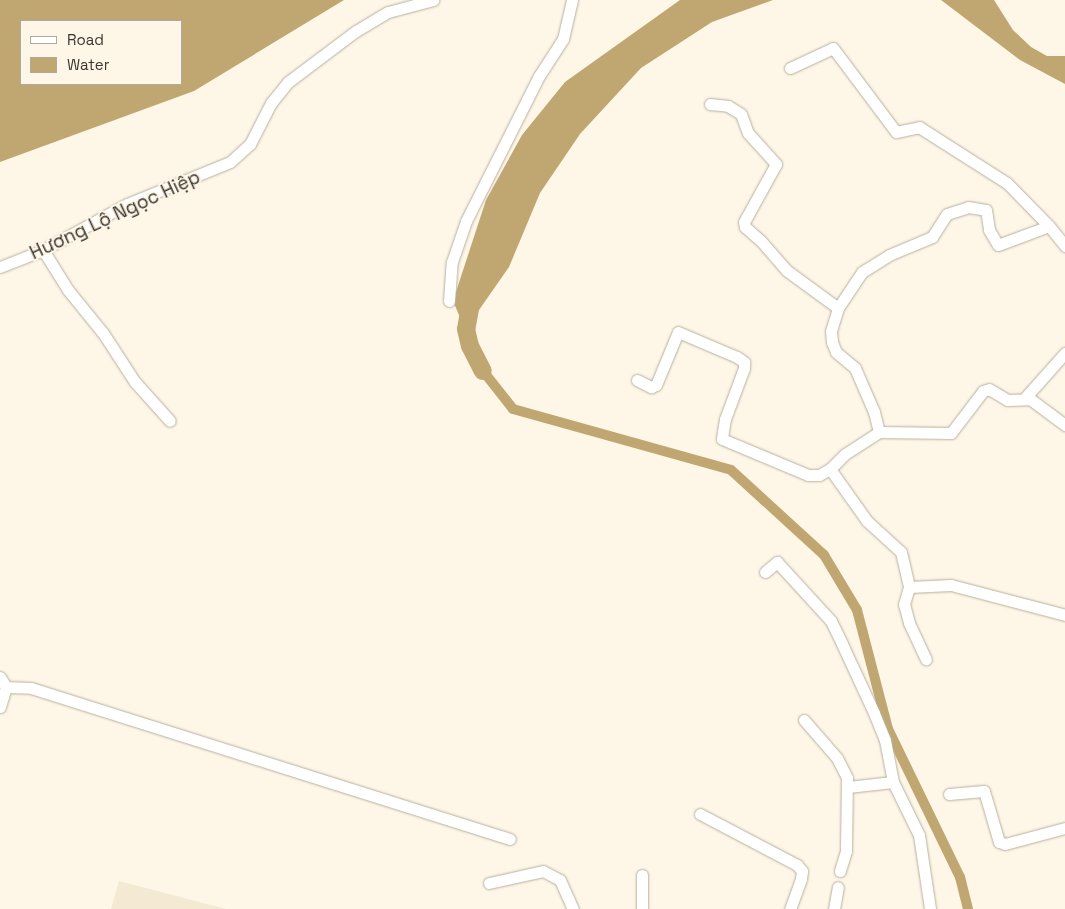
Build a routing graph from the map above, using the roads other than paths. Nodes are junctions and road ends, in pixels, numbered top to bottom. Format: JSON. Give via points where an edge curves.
{"nodes":[{"id":1,"x":433,"y":0,"type":"edge"},
{"id":2,"x":572,"y":0,"type":"edge"},
{"id":3,"x":790,"y":68,"type":"dead end"},
{"id":4,"x":710,"y":104,"type":"dead end"},
{"id":5,"x":1048,"y":226,"type":"junction"},
{"id":6,"x":1065,"y":246,"type":"edge"},
{"id":7,"x":43,"y":250,"type":"junction"},
{"id":8,"x":0,"y":267,"type":"edge"},
{"id":9,"x":449,"y":301,"type":"dead end"},
{"id":10,"x":838,"y":308,"type":"junction"},
{"id":11,"x":1065,"y":353,"type":"edge"},
{"id":12,"x":637,"y":380,"type":"dead end"},
{"id":13,"x":1024,"y":400,"type":"junction"},
{"id":14,"x":170,"y":421,"type":"dead end"},
{"id":15,"x":1065,"y":425,"type":"edge"},
{"id":16,"x":879,"y":432,"type":"junction"},
{"id":17,"x":830,"y":469,"type":"junction"},
{"id":18,"x":765,"y":572,"type":"dead end"},
{"id":19,"x":910,"y":587,"type":"junction"},
{"id":20,"x":1065,"y":615,"type":"edge"},
{"id":21,"x":926,"y":659,"type":"dead end"},
{"id":22,"x":3,"y":682,"type":"edge"},
{"id":23,"x":0,"y":707,"type":"edge"},
{"id":24,"x":804,"y":720,"type":"dead end"},
{"id":25,"x":894,"y":782,"type":"junction"},
{"id":26,"x":848,"y":787,"type":"junction"},
{"id":27,"x":949,"y":794,"type":"dead end"},
{"id":28,"x":700,"y":814,"type":"dead end"},
{"id":29,"x":1065,"y":828,"type":"edge"},
{"id":30,"x":510,"y":839,"type":"dead end"},
{"id":31,"x":840,"y":871,"type":"dead end"},
{"id":32,"x":642,"y":875,"type":"dead end"},
{"id":33,"x":489,"y":883,"type":"dead end"},
{"id":34,"x":838,"y":887,"type":"dead end"},
{"id":35,"x":573,"y":909,"type":"edge"},
{"id":36,"x":642,"y":909,"type":"edge"},
{"id":37,"x":790,"y":909,"type":"edge"},
{"id":38,"x":834,"y":909,"type":"edge"},
{"id":39,"x":930,"y":909,"type":"edge"}],
"edges":[{"from":1,"to":7,"type":"street","name":"Hương Lộ Ngọc Hiệp","via":[[398,8],[382,16],[356,31],[288,82],[271,103],[250,144],[230,162],[127,204]]},
{"from":2,"to":9,"type":"street","via":[[563,39],[538,76],[466,221],[452,262]]},
{"from":3,"to":5,"type":"street","via":[[833,48],[896,132],[919,127],[1008,183]]},
{"from":4,"to":10,"type":"street","via":[[728,106],[741,114],[748,133],[776,164],[744,222],[745,227],[786,270]]},
{"from":5,"to":6,"type":"street"},
{"from":5,"to":10,"type":"street","via":[[998,245],[992,240],[986,210],[980,207],[956,209],[940,221],[932,237],[888,255],[862,272]]},
{"from":7,"to":8,"type":"street","name":"Hương Lộ Ngọc Hiệp"},
{"from":7,"to":14,"type":"street","via":[[135,382]]},
{"from":10,"to":16,"type":"street","via":[[831,331],[832,342],[836,352],[855,368]]},
{"from":11,"to":13,"type":"street"},
{"from":12,"to":17,"type":"street","via":[[651,387],[656,385],[674,337],[678,332],[686,333],[744,362],[725,419],[722,439],[808,475],[819,475]]},
{"from":13,"to":15,"type":"street","via":[[1040,404]]},
{"from":13,"to":16,"type":"street","via":[[1007,400],[989,389],[983,391],[951,432]]},
{"from":16,"to":17,"type":"street","via":[[845,454]]},
{"from":17,"to":19,"type":"street","via":[[867,521],[901,552]]},
{"from":18,"to":25,"type":"street","via":[[777,562],[831,621],[885,740]]},
{"from":19,"to":20,"type":"street","via":[[951,585]]},
{"from":19,"to":21,"type":"street","via":[[904,604]]},
{"from":22,"to":23,"type":"street"},
{"from":22,"to":30,"type":"street","via":[[31,688]]},
{"from":24,"to":26,"type":"street","via":[[837,758]]},
{"from":25,"to":26,"type":"street"},
{"from":25,"to":39,"type":"street","via":[[918,835]]},
{"from":26,"to":31,"type":"street","via":[[846,851]]},
{"from":27,"to":29,"type":"street","via":[[984,791],[999,842],[1006,844]]},
{"from":28,"to":37,"type":"street","via":[[797,865],[802,871],[802,880]]},
{"from":32,"to":36,"type":"street"},
{"from":33,"to":35,"type":"street","via":[[543,871],[560,880]]},
{"from":34,"to":38,"type":"street"}]}
